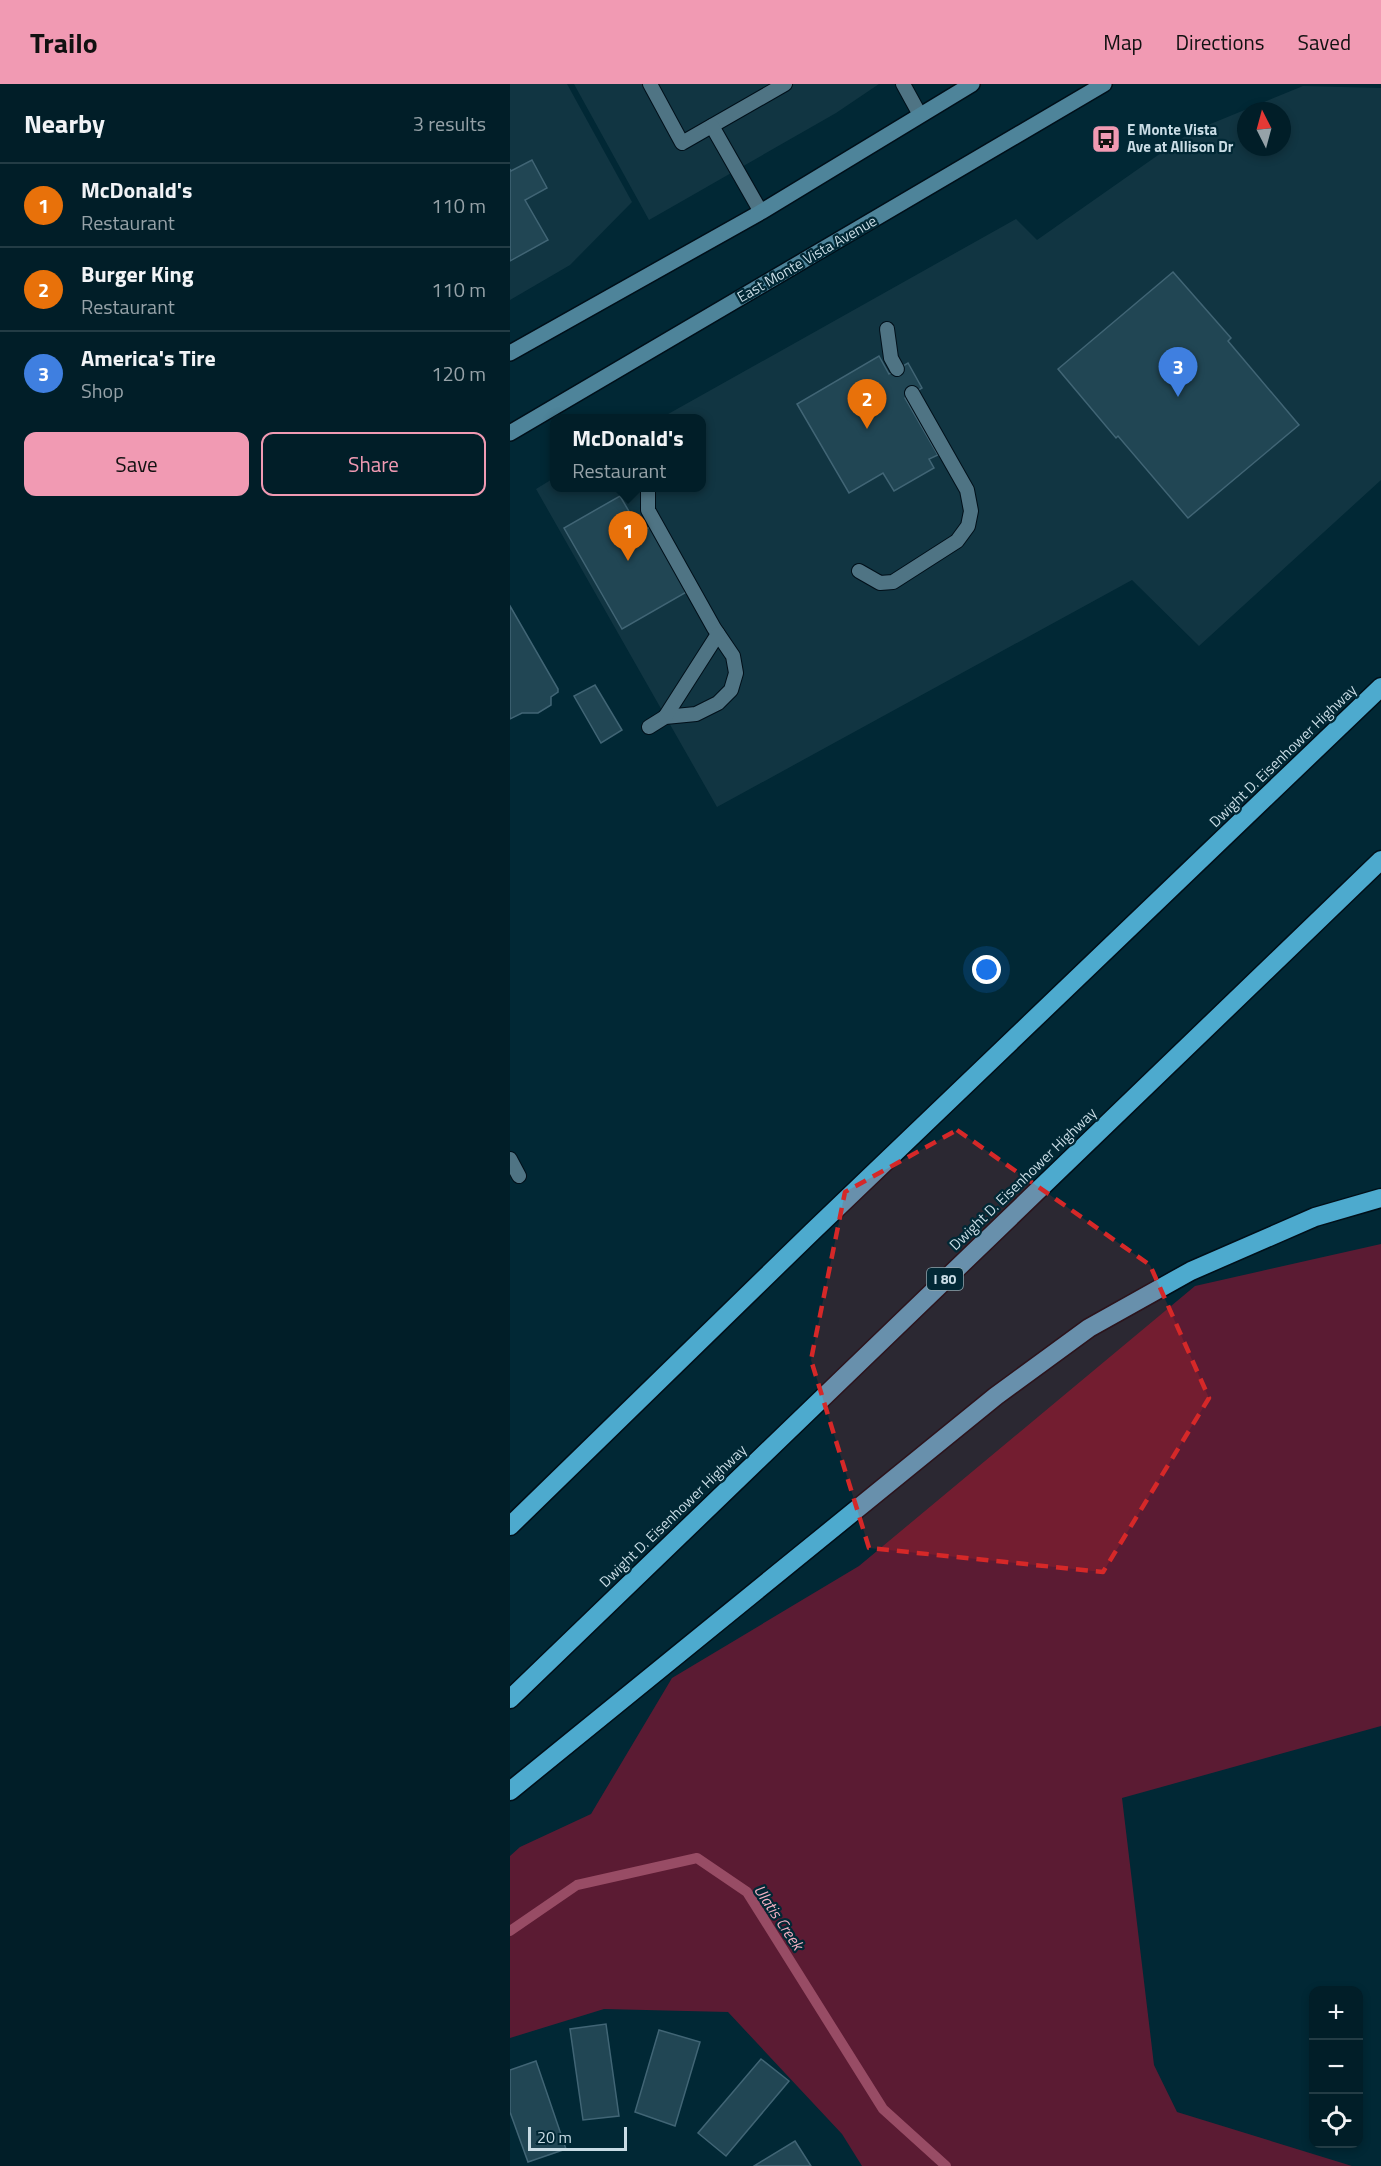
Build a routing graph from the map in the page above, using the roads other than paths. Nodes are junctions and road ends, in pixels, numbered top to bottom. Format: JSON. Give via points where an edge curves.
{"nodes":[{"id":1,"x":650,"y":84,"type":"edge"},
{"id":2,"x":785,"y":84,"type":"edge"},
{"id":3,"x":903,"y":84,"type":"edge"},
{"id":4,"x":972,"y":84,"type":"edge"},
{"id":5,"x":1104,"y":84,"type":"edge"},
{"id":6,"x":920,"y":116,"type":"junction"},
{"id":7,"x":712,"y":126,"type":"junction"},
{"id":8,"x":761,"y":212,"type":"junction"},
{"id":9,"x":888,"y":330,"type":"dead end"},
{"id":10,"x":510,"y":353,"type":"edge"},
{"id":11,"x":897,"y":369,"type":"dead end"},
{"id":12,"x":912,"y":393,"type":"dead end"},
{"id":13,"x":510,"y":434,"type":"edge"},
{"id":14,"x":648,"y":492,"type":"edge"},
{"id":15,"x":858,"y":571,"type":"dead end"},
{"id":16,"x":718,"y":634,"type":"junction"},
{"id":17,"x":1381,"y":687,"type":"edge"},
{"id":18,"x":665,"y":717,"type":"junction"},
{"id":19,"x":649,"y":727,"type":"dead end"},
{"id":20,"x":1381,"y":860,"type":"edge"},
{"id":21,"x":510,"y":1159,"type":"edge"},
{"id":22,"x":519,"y":1176,"type":"dead end"},
{"id":23,"x":1381,"y":1198,"type":"edge"},
{"id":24,"x":510,"y":1526,"type":"edge"},
{"id":25,"x":510,"y":1700,"type":"edge"},
{"id":26,"x":510,"y":1791,"type":"edge"}],
"edges":[{"from":1,"to":7,"type":"lane","via":[[682,143]]},
{"from":2,"to":7,"type":"lane"},
{"from":3,"to":6,"type":"lane"},
{"from":4,"to":6,"type":"main road"},
{"from":5,"to":13,"type":"main road","name":"East Monte Vista Avenue"},
{"from":6,"to":8,"type":"main road"},
{"from":7,"to":8,"type":"lane"},
{"from":8,"to":10,"type":"main road"},
{"from":9,"to":11,"type":"lane","via":[[891,358]]},
{"from":12,"to":15,"type":"lane","via":[[967,490],[968,526],[957,541],[893,582],[880,583]]},
{"from":14,"to":16,"type":"lane","via":[[648,510]]},
{"from":16,"to":18,"type":"lane"},
{"from":16,"to":18,"type":"lane","via":[[733,656],[736,673],[731,690],[718,703],[696,714]]},
{"from":17,"to":24,"type":"highway","name":"Dwight D. Eisenhower Highway"},
{"from":18,"to":19,"type":"lane"},
{"from":20,"to":25,"type":"highway","name":"Dwight D. Eisenhower Highway","number":"I 80"},
{"from":21,"to":22,"type":"lane"},
{"from":23,"to":26,"type":"highway","via":[[1315,1217],[1191,1271],[1089,1328],[996,1396]]}]}
